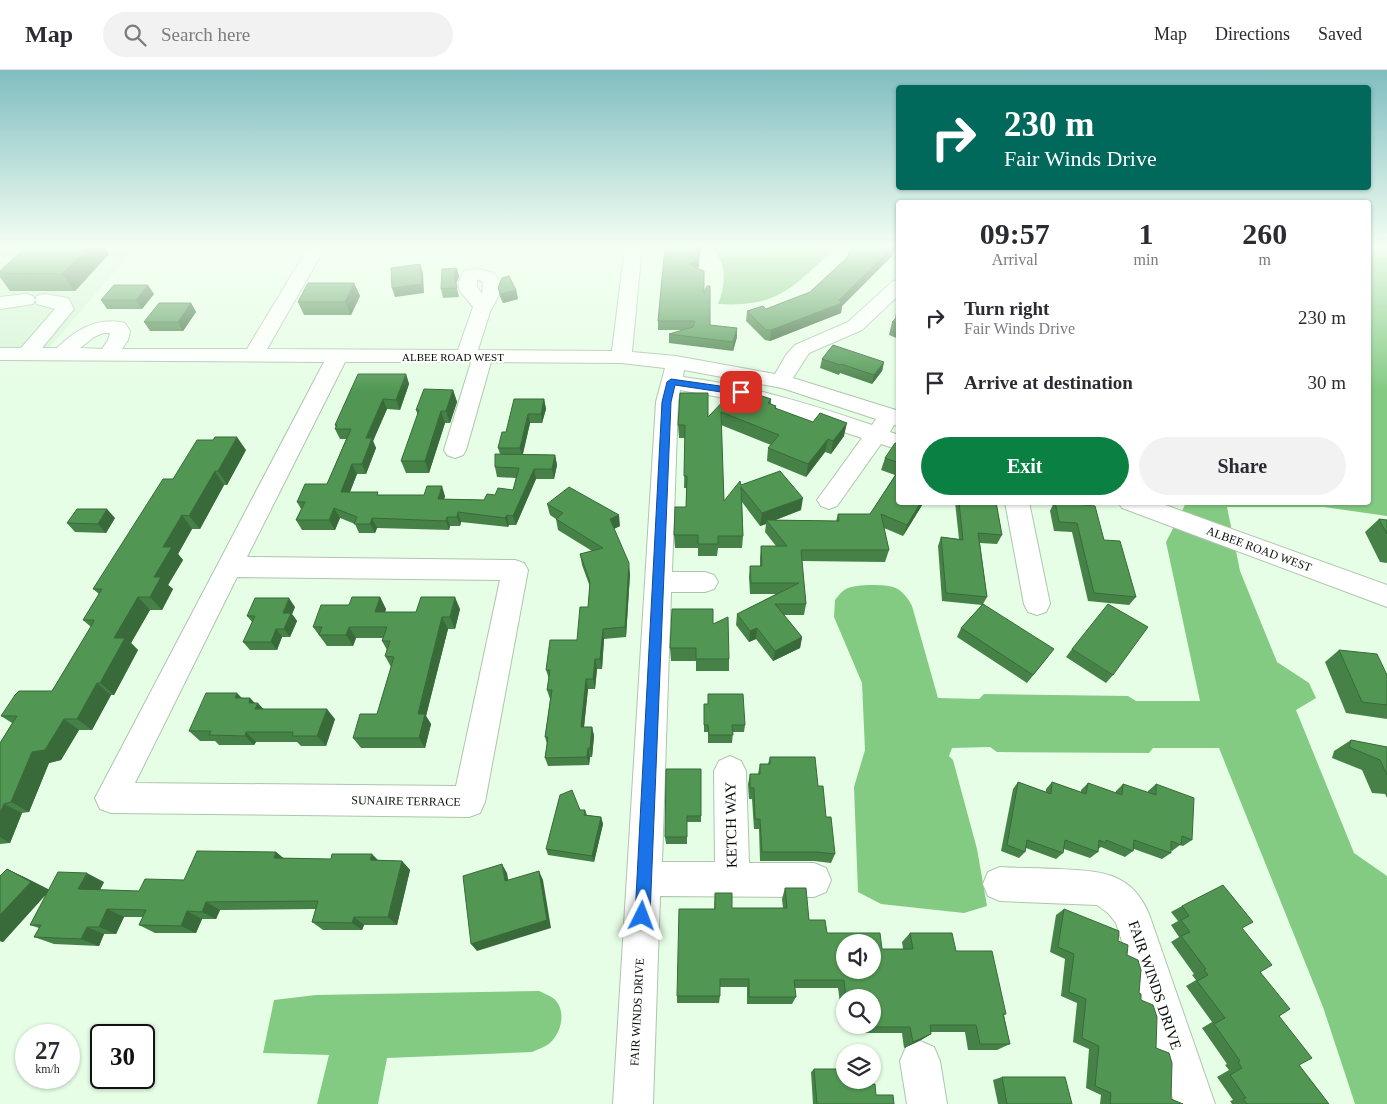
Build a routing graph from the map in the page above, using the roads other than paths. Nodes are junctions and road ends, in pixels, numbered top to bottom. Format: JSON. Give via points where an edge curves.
{"nodes":[{"id":1,"x":289,"y":294,"type":"edge"},
{"id":2,"x":628,"y":294,"type":"edge"},
{"id":3,"x":889,"y":294,"type":"edge"},
{"id":4,"x":1,"y":296,"type":"edge"},
{"id":5,"x":484,"y":305,"type":"dead end"},
{"id":6,"x":0,"y":354,"type":"edge"},
{"id":7,"x":27,"y":354,"type":"junction"},
{"id":8,"x":63,"y":354,"type":"junction"},
{"id":9,"x":107,"y":355,"type":"junction"},
{"id":10,"x":253,"y":356,"type":"junction"},
{"id":11,"x":337,"y":357,"type":"junction"},
{"id":12,"x":474,"y":357,"type":"junction"},
{"id":13,"x":621,"y":357,"type":"junction"},
{"id":14,"x":674,"y":372,"type":"junction"},
{"id":15,"x":781,"y":382,"type":"junction"},
{"id":16,"x":894,"y":418,"type":"edge"},
{"id":17,"x":877,"y":435,"type":"junction"},
{"id":18,"x":896,"y":442,"type":"edge"},
{"id":19,"x":456,"y":450,"type":"dead end"},
{"id":20,"x":829,"y":500,"type":"dead end"},
{"id":21,"x":1018,"y":505,"type":"edge"},
{"id":22,"x":1138,"y":505,"type":"edge"},
{"id":23,"x":230,"y":567,"type":"junction"},
{"id":24,"x":658,"y":582,"type":"junction"},
{"id":25,"x":705,"y":582,"type":"dead end"},
{"id":26,"x":1387,"y":596,"type":"edge"},
{"id":27,"x":1037,"y":604,"type":"dead end"},
{"id":28,"x":730,"y":770,"type":"dead end"},
{"id":29,"x":644,"y":879,"type":"junction"},
{"id":30,"x":732,"y":880,"type":"junction"},
{"id":31,"x":814,"y":880,"type":"dead end"},
{"id":32,"x":1000,"y":884,"type":"dead end"},
{"id":33,"x":920,"y":1061,"type":"dead end"},
{"id":34,"x":632,"y":1104,"type":"edge"},
{"id":35,"x":927,"y":1104,"type":"edge"},
{"id":36,"x":1195,"y":1104,"type":"edge"}],
"edges":[{"from":1,"to":10,"type":"street"},
{"from":2,"to":13,"type":"street"},
{"from":3,"to":15,"type":"street","via":[[860,323],[802,349]]},
{"from":4,"to":7,"type":"street","via":[[61,302],[65,309]]},
{"from":5,"to":12,"type":"street"},
{"from":6,"to":7,"type":"street","name":"ALBEE ROAD WEST"},
{"from":7,"to":8,"type":"street","name":"ALBEE ROAD WEST"},
{"from":8,"to":9,"type":"street","name":"ALBEE ROAD WEST"},
{"from":8,"to":9,"type":"street","via":[[77,338],[92,330],[118,327],[118,340]]},
{"from":9,"to":10,"type":"street","name":"ALBEE ROAD WEST"},
{"from":10,"to":11,"type":"street","name":"ALBEE ROAD WEST"},
{"from":11,"to":12,"type":"street","name":"ALBEE ROAD WEST"},
{"from":11,"to":23,"type":"street","name":"SUNAIRE TERRACE"},
{"from":12,"to":13,"type":"street","name":"ALBEE ROAD WEST"},
{"from":12,"to":19,"type":"lane"},
{"from":13,"to":14,"type":"street","name":"ALBEE ROAD WEST"},
{"from":14,"to":15,"type":"street","name":"ALBEE ROAD WEST"},
{"from":14,"to":17,"type":"street","via":[[822,414]]},
{"from":14,"to":24,"type":"street","name":"FAIR WINDS DRIVE","via":[[667,402]]},
{"from":15,"to":16,"type":"street","name":"ALBEE ROAD WEST"},
{"from":16,"to":17,"type":"street"},
{"from":17,"to":18,"type":"street"},
{"from":17,"to":20,"type":"street"},
{"from":21,"to":27,"type":"street"},
{"from":22,"to":26,"type":"street","name":"ALBEE ROAD WEST"},
{"from":23,"to":23,"type":"street","name":"SUNAIRE TERRACE","via":[[111,798],[469,802],[515,570]]},
{"from":24,"to":25,"type":"street"},
{"from":24,"to":29,"type":"street","name":"FAIR WINDS DRIVE"},
{"from":28,"to":30,"type":"street","name":"KETCH WAY"},
{"from":29,"to":30,"type":"street","name":"KETCH WAY"},
{"from":29,"to":34,"type":"street","name":"FAIR WINDS DRIVE"},
{"from":30,"to":31,"type":"street","name":"KETCH WAY"},
{"from":32,"to":36,"type":"street","name":"FAIR WINDS DRIVE","via":[[1097,888],[1112,892],[1124,902],[1131,914]]},
{"from":33,"to":35,"type":"street"}]}
